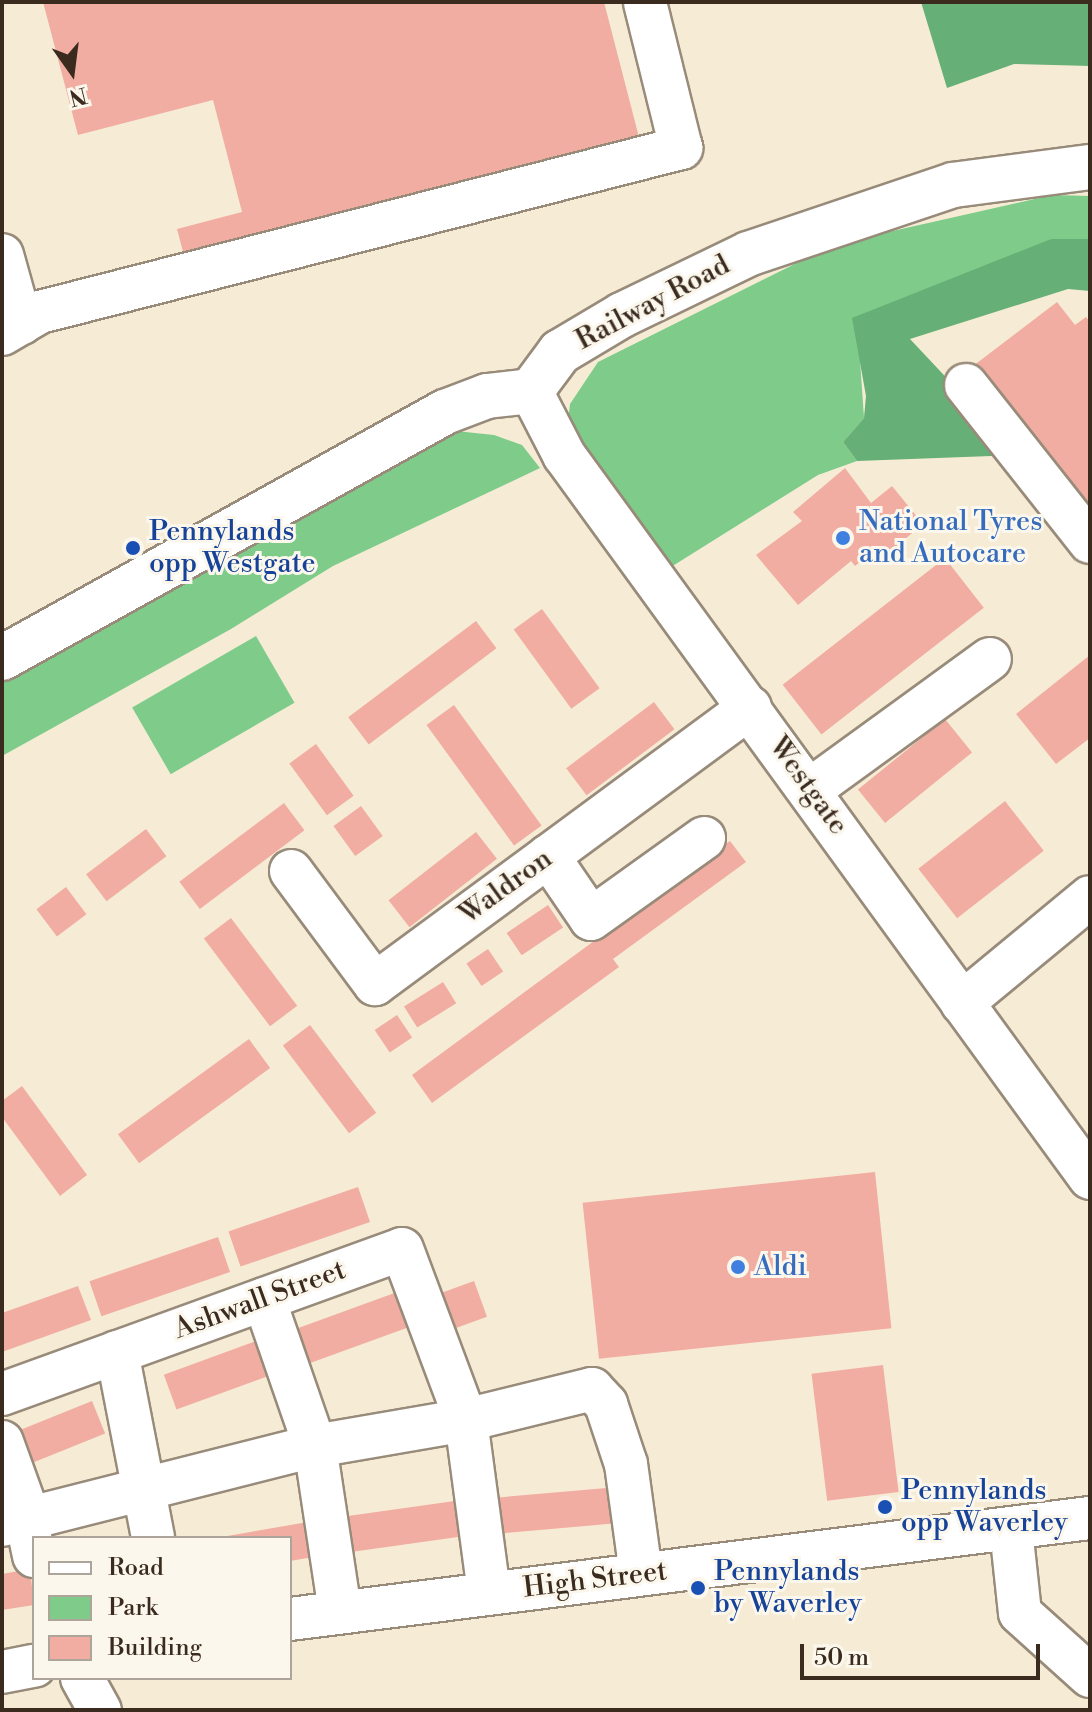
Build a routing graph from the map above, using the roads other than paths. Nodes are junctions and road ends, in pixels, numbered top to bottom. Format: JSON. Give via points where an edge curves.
{"nodes":[{"id":1,"x":645,"y":2,"type":"edge"},
{"id":2,"x":1090,"y":167,"type":"edge"},
{"id":3,"x":2,"y":255,"type":"edge"},
{"id":4,"x":11,"y":329,"type":"edge"},
{"id":5,"x":966,"y":385,"type":"dead end"},
{"id":6,"x":531,"y":391,"type":"junction"},
{"id":7,"x":1090,"y":542,"type":"edge"},
{"id":8,"x":2,"y":658,"type":"edge"},
{"id":9,"x":990,"y":659,"type":"dead end"},
{"id":10,"x":750,"y":708,"type":"junction"},
{"id":11,"x":811,"y":789,"type":"junction"},
{"id":12,"x":704,"y":838,"type":"dead end"},
{"id":13,"x":548,"y":856,"type":"junction"},
{"id":14,"x":291,"y":871,"type":"dead end"},
{"id":15,"x":1090,"y":897,"type":"edge"},
{"id":16,"x":962,"y":1003,"type":"junction"},
{"id":17,"x":1090,"y":1178,"type":"edge"},
{"id":18,"x":264,"y":1299,"type":"junction"},
{"id":19,"x":117,"y":1352,"type":"junction"},
{"id":20,"x":2,"y":1394,"type":"edge"},
{"id":21,"x":466,"y":1420,"type":"junction"},
{"id":22,"x":2,"y":1442,"type":"edge"},
{"id":23,"x":315,"y":1446,"type":"junction"},
{"id":24,"x":143,"y":1486,"type":"junction"},
{"id":25,"x":1090,"y":1518,"type":"edge"},
{"id":26,"x":23,"y":1529,"type":"edge"},
{"id":27,"x":1011,"y":1529,"type":"junction"},
{"id":28,"x":153,"y":1536,"type":"edge"},
{"id":29,"x":641,"y":1574,"type":"junction"},
{"id":30,"x":489,"y":1593,"type":"junction"},
{"id":31,"x":340,"y":1611,"type":"junction"},
{"id":32,"x":292,"y":1619,"type":"edge"},
{"id":33,"x":32,"y":1666,"type":"edge"},
{"id":34,"x":2,"y":1672,"type":"edge"},
{"id":35,"x":1090,"y":1676,"type":"edge"},
{"id":36,"x":83,"y":1680,"type":"edge"},
{"id":37,"x":100,"y":1710,"type":"edge"}],
"edges":[{"from":1,"to":4,"type":"street","via":[[681,148],[40,312]]},
{"from":2,"to":6,"type":"main road","name":"Railway Road","via":[[953,185],[748,254],[622,315],[560,352]]},
{"from":3,"to":4,"type":"street"},
{"from":5,"to":7,"type":"street"},
{"from":6,"to":8,"type":"main road","via":[[487,396],[445,412]]},
{"from":6,"to":10,"type":"street","name":"Westgate","via":[[564,455]]},
{"from":9,"to":11,"type":"street"},
{"from":10,"to":11,"type":"street","name":"Westgate"},
{"from":10,"to":13,"type":"street","name":"Waldron"},
{"from":11,"to":16,"type":"street","name":"Westgate"},
{"from":12,"to":13,"type":"street","via":[[591,919]]},
{"from":13,"to":14,"type":"street","name":"Waldron","via":[[375,984]]},
{"from":15,"to":16,"type":"street"},
{"from":16,"to":17,"type":"street","name":"Westgate"},
{"from":18,"to":19,"type":"street","name":"Ashwall Street"},
{"from":18,"to":21,"type":"street","name":"Ashwall Street","via":[[402,1249]]},
{"from":18,"to":23,"type":"street"},
{"from":19,"to":20,"type":"street","name":"Ashwall Street"},
{"from":19,"to":24,"type":"street"},
{"from":21,"to":23,"type":"street"},
{"from":21,"to":29,"type":"street","via":[[592,1389],[606,1404],[626,1464]]},
{"from":21,"to":30,"type":"street"},
{"from":22,"to":26,"type":"street"},
{"from":23,"to":24,"type":"street"},
{"from":23,"to":31,"type":"street"},
{"from":24,"to":26,"type":"street"},
{"from":24,"to":28,"type":"street"},
{"from":25,"to":27,"type":"street","name":"High Street"},
{"from":27,"to":29,"type":"street","name":"High Street"},
{"from":27,"to":35,"type":"street","via":[[1020,1613]]},
{"from":29,"to":30,"type":"street","name":"High Street"},
{"from":30,"to":31,"type":"street","name":"High Street"},
{"from":31,"to":32,"type":"street","name":"High Street"},
{"from":33,"to":34,"type":"street"},
{"from":36,"to":37,"type":"street"}]}
